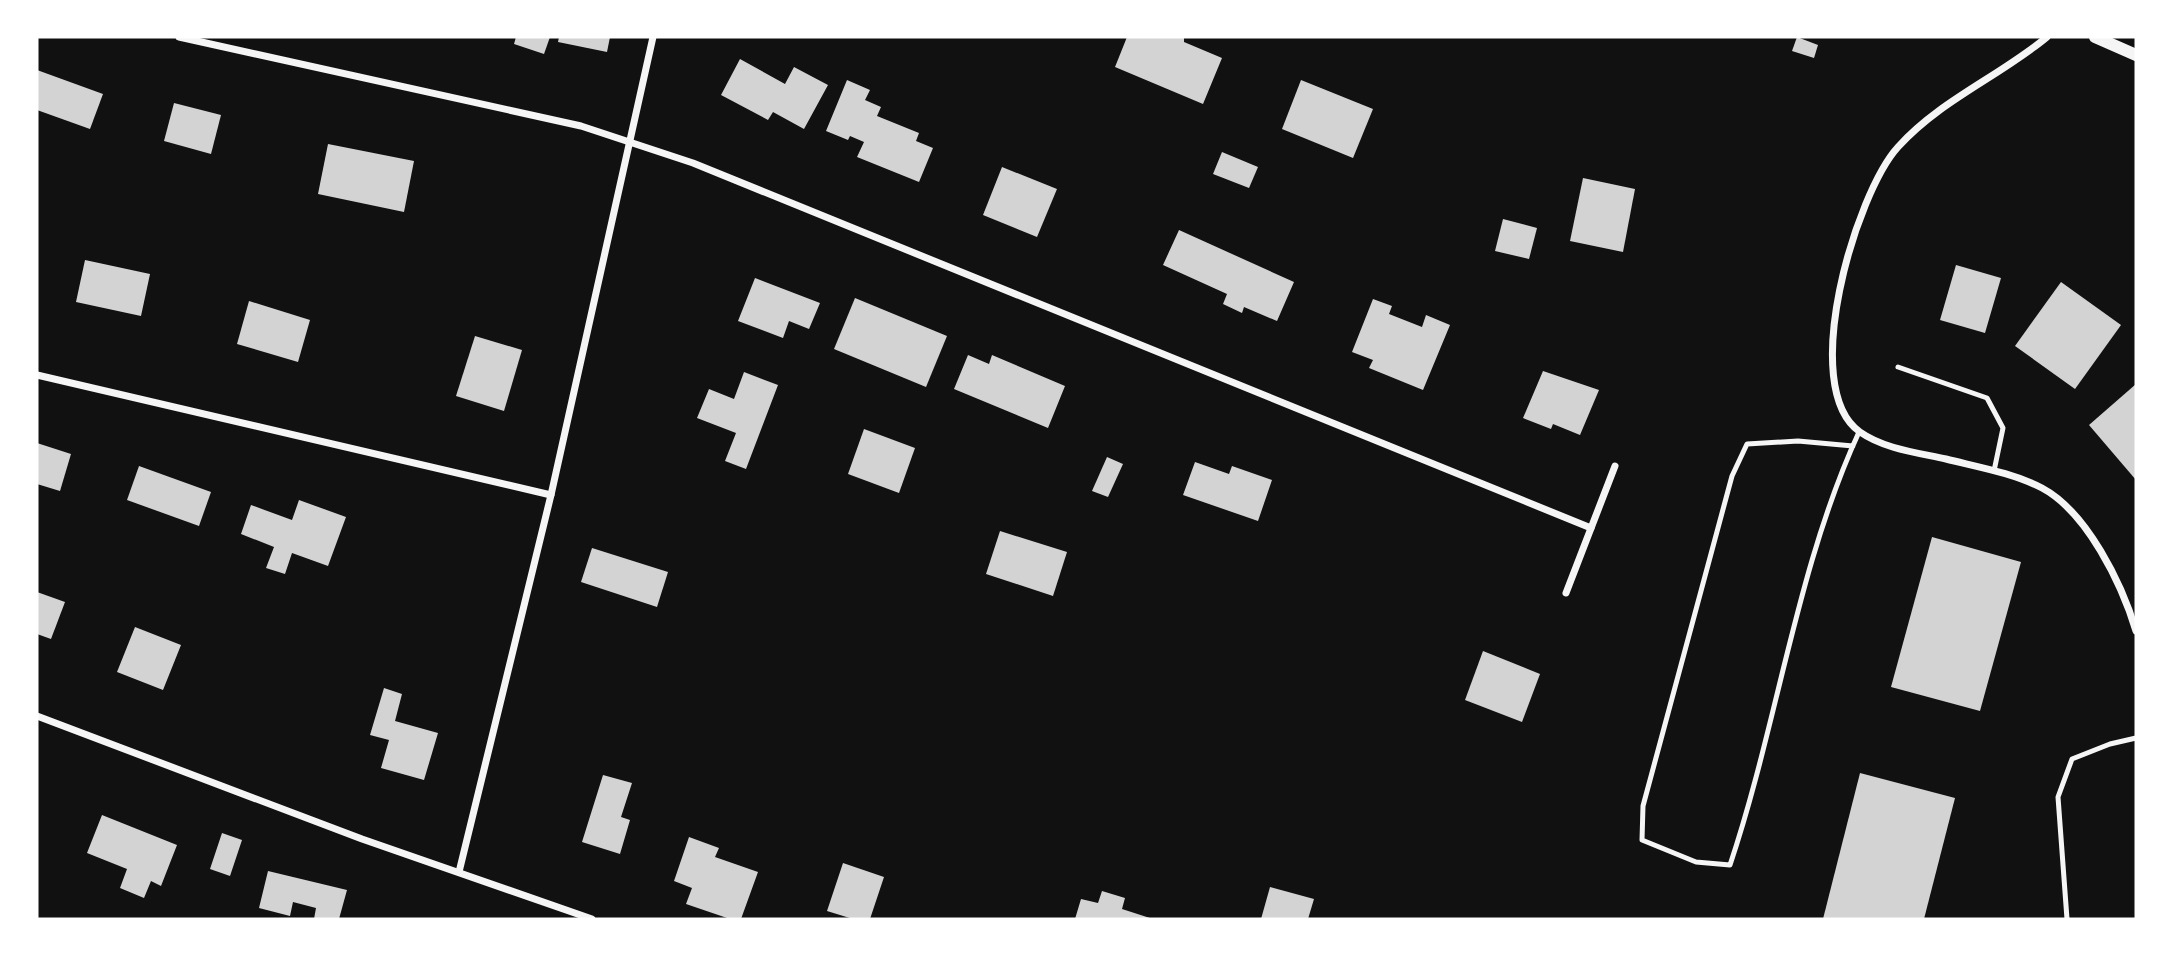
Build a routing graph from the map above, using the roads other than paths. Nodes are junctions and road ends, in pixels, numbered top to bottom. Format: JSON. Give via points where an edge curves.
{"nodes":[{"id":1,"x":180,"y":37,"type":"edge"},
{"id":2,"x":653,"y":37,"type":"edge"},
{"id":3,"x":2047,"y":37,"type":"edge"},
{"id":4,"x":2095,"y":37,"type":"edge"},
{"id":5,"x":2136,"y":55,"type":"edge"},
{"id":6,"x":629,"y":141,"type":"junction"},
{"id":7,"x":1898,"y":367,"type":"dead end"},
{"id":8,"x":37,"y":375,"type":"edge"},
{"id":9,"x":1859,"y":432,"type":"junction"},
{"id":10,"x":1853,"y":446,"type":"junction"},
{"id":11,"x":1615,"y":466,"type":"dead end"},
{"id":12,"x":1994,"y":471,"type":"junction"},
{"id":13,"x":551,"y":495,"type":"junction"},
{"id":14,"x":1591,"y":528,"type":"junction"},
{"id":15,"x":1566,"y":593,"type":"dead end"},
{"id":16,"x":2136,"y":631,"type":"edge"},
{"id":17,"x":37,"y":716,"type":"edge"},
{"id":18,"x":2136,"y":738,"type":"edge"},
{"id":19,"x":459,"y":872,"type":"junction"},
{"id":20,"x":592,"y":919,"type":"edge"},
{"id":21,"x":2067,"y":919,"type":"edge"}],
"edges":[{"from":1,"to":6,"type":"street","via":[[581,126]]},
{"from":2,"to":6,"type":"street"},
{"from":3,"to":9,"type":"street","via":[[1926,121],[1882,165],[1871,188],[1850,250],[1833,333],[1839,403]]},
{"from":4,"to":5,"type":"street"},
{"from":6,"to":13,"type":"street"},
{"from":6,"to":14,"type":"street"},
{"from":7,"to":12,"type":"lane","via":[[1987,398],[2003,428]]},
{"from":8,"to":13,"type":"street"},
{"from":9,"to":10,"type":"lane"},
{"from":9,"to":12,"type":"street","via":[[1909,451]]},
{"from":10,"to":10,"type":"lane","via":[[1822,526],[1757,779],[1730,865],[1696,862],[1642,839],[1643,806],[1732,476],[1747,444],[1798,441]]},
{"from":11,"to":14,"type":"street"},
{"from":12,"to":16,"type":"street","via":[[2043,489],[2068,509],[2114,574]]},
{"from":13,"to":19,"type":"street"},
{"from":14,"to":15,"type":"street"},
{"from":17,"to":19,"type":"street"},
{"from":18,"to":21,"type":"lane","via":[[2072,759],[2058,797]]},
{"from":19,"to":20,"type":"street"}]}
